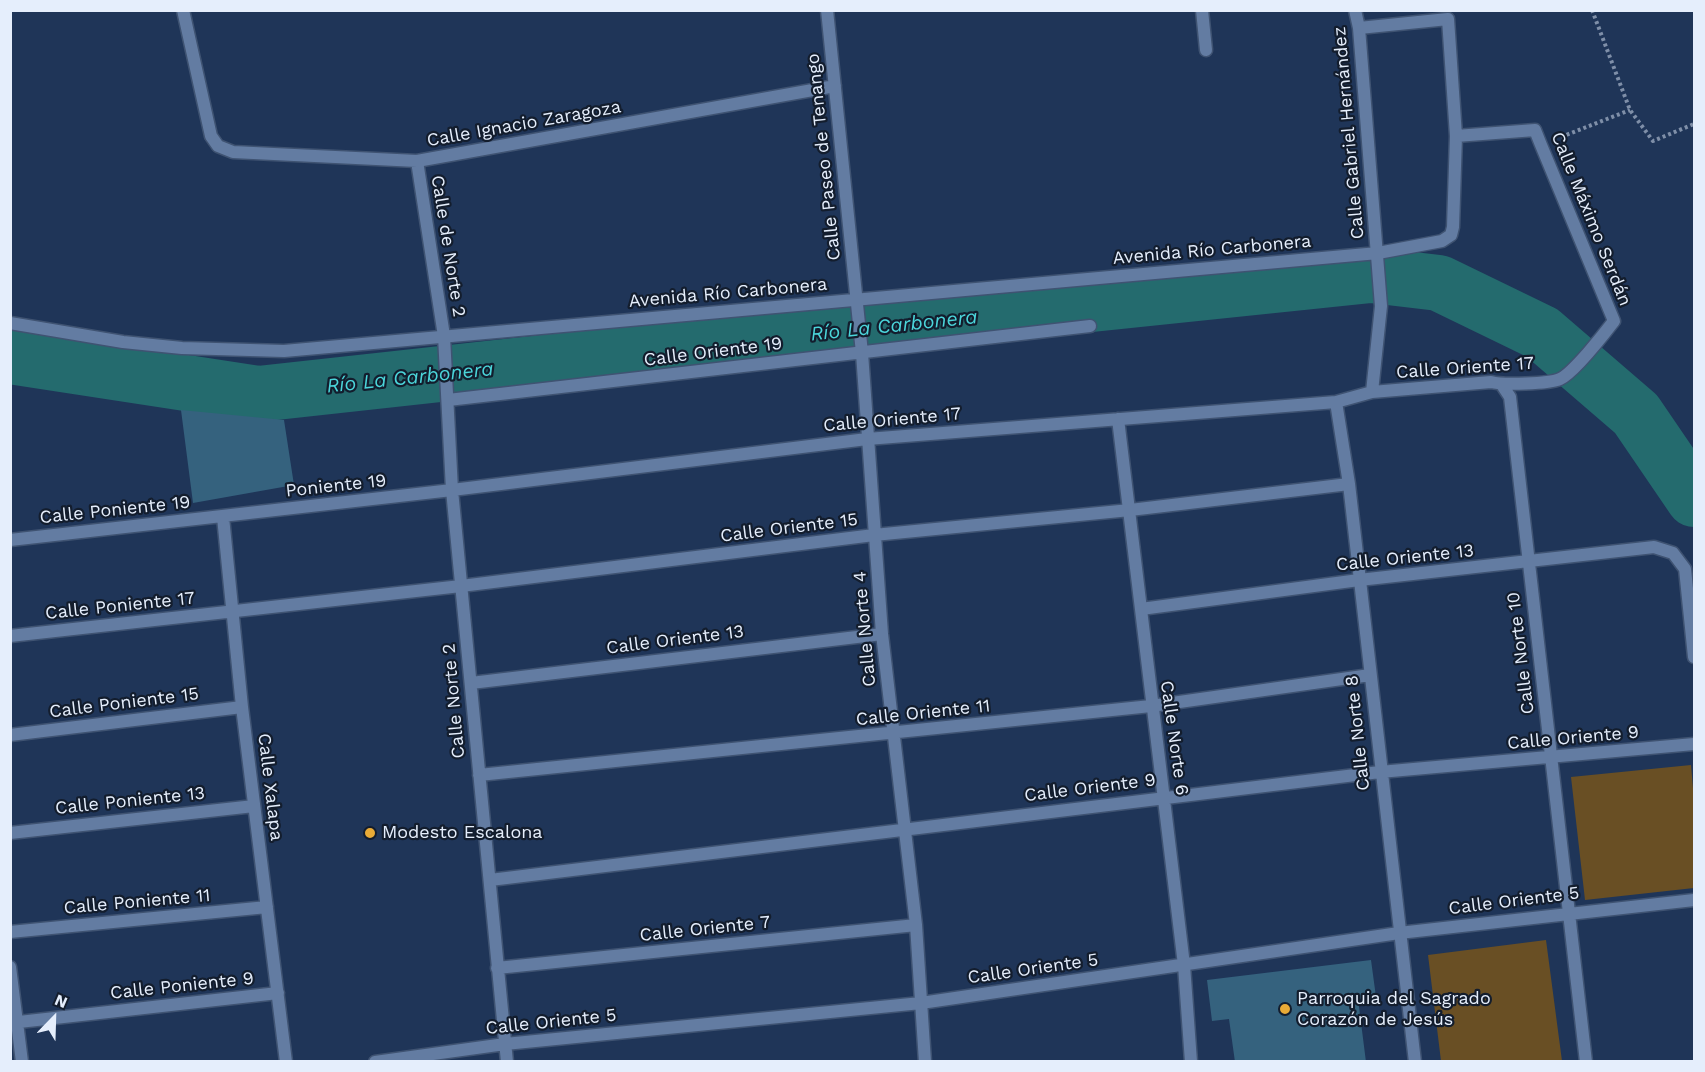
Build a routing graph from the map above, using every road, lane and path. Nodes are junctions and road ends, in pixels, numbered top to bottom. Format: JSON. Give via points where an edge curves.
{"nodes":[{"id":1,"x":183,"y":10,"type":"edge"},
{"id":2,"x":827,"y":10,"type":"edge"},
{"id":3,"x":1202,"y":10,"type":"edge"},
{"id":4,"x":1354,"y":10,"type":"edge"},
{"id":5,"x":1592,"y":10,"type":"edge"},
{"id":6,"x":1359,"y":28,"type":"junction"},
{"id":7,"x":1206,"y":50,"type":"dead end"},
{"id":8,"x":835,"y":86,"type":"junction"},
{"id":9,"x":1630,"y":110,"type":"junction"},
{"id":10,"x":1695,"y":124,"type":"edge"},
{"id":11,"x":1456,"y":136,"type":"junction"},
{"id":12,"x":1541,"y":145,"type":"junction"},
{"id":13,"x":417,"y":161,"type":"junction"},
{"id":14,"x":1378,"y":253,"type":"junction"},
{"id":15,"x":856,"y":300,"type":"junction"},
{"id":16,"x":10,"y":323,"type":"edge"},
{"id":17,"x":1089,"y":326,"type":"dead end"},
{"id":18,"x":444,"y":336,"type":"junction"},
{"id":19,"x":862,"y":353,"type":"junction"},
{"id":20,"x":1560,"y":379,"type":"joint"},
{"id":21,"x":1502,"y":385,"type":"junction"},
{"id":22,"x":1372,"y":392,"type":"junction"},
{"id":23,"x":448,"y":400,"type":"junction"},
{"id":24,"x":1336,"y":402,"type":"junction"},
{"id":25,"x":1118,"y":419,"type":"junction"},
{"id":26,"x":867,"y":439,"type":"junction"},
{"id":27,"x":1349,"y":484,"type":"junction"},
{"id":28,"x":453,"y":490,"type":"junction"},
{"id":29,"x":1130,"y":510,"type":"junction"},
{"id":30,"x":223,"y":517,"type":"junction"},
{"id":31,"x":874,"y":535,"type":"junction"},
{"id":32,"x":10,"y":540,"type":"edge"},
{"id":33,"x":1528,"y":562,"type":"junction"},
{"id":34,"x":1359,"y":580,"type":"junction"},
{"id":35,"x":461,"y":586,"type":"junction"},
{"id":36,"x":1141,"y":609,"type":"junction"},
{"id":37,"x":233,"y":611,"type":"junction"},
{"id":38,"x":882,"y":634,"type":"junction"},
{"id":39,"x":10,"y":636,"type":"edge"},
{"id":40,"x":1695,"y":657,"type":"edge"},
{"id":41,"x":1370,"y":675,"type":"junction"},
{"id":42,"x":471,"y":683,"type":"junction"},
{"id":43,"x":1151,"y":706,"type":"junction"},
{"id":44,"x":242,"y":707,"type":"junction"},
{"id":45,"x":10,"y":735,"type":"edge"},
{"id":46,"x":894,"y":735,"type":"junction"},
{"id":47,"x":1695,"y":744,"type":"edge"},
{"id":48,"x":1551,"y":759,"type":"junction"},
{"id":49,"x":1380,"y":772,"type":"junction"},
{"id":50,"x":479,"y":776,"type":"junction"},
{"id":51,"x":1164,"y":798,"type":"junction"},
{"id":52,"x":254,"y":806,"type":"junction"},
{"id":53,"x":905,"y":827,"type":"junction"},
{"id":54,"x":10,"y":832,"type":"edge"},
{"id":55,"x":490,"y":880,"type":"junction"},
{"id":56,"x":1695,"y":900,"type":"edge"},
{"id":57,"x":267,"y":907,"type":"junction"},
{"id":58,"x":1569,"y":912,"type":"junction"},
{"id":59,"x":916,"y":925,"type":"junction"},
{"id":60,"x":10,"y":932,"type":"edge"},
{"id":61,"x":1399,"y":933,"type":"junction"},
{"id":62,"x":1184,"y":965,"type":"junction"},
{"id":63,"x":10,"y":968,"type":"edge"},
{"id":64,"x":497,"y":968,"type":"junction"},
{"id":65,"x":278,"y":993,"type":"junction"},
{"id":66,"x":921,"y":1003,"type":"junction"},
{"id":67,"x":14,"y":1023,"type":"edge"},
{"id":68,"x":505,"y":1044,"type":"junction"},
{"id":69,"x":22,"y":1062,"type":"edge"},
{"id":70,"x":286,"y":1062,"type":"edge"},
{"id":71,"x":375,"y":1062,"type":"edge"},
{"id":72,"x":507,"y":1062,"type":"edge"},
{"id":73,"x":925,"y":1062,"type":"edge"},
{"id":74,"x":1191,"y":1062,"type":"edge"},
{"id":75,"x":1415,"y":1062,"type":"edge"},
{"id":76,"x":1586,"y":1062,"type":"edge"}],
"edges":[{"from":1,"to":13,"type":"street","name":"Calle Ignacio Zaragoza","via":[[211,136],[218,146],[233,152]]},
{"from":2,"to":8,"type":"street","name":"Calle Paseo de Tenango"},
{"from":3,"to":7,"type":"street"},
{"from":4,"to":6,"type":"street","name":"Calle Gabriel Hernández"},
{"from":5,"to":9,"type":"path"},
{"from":6,"to":11,"type":"street","via":[[1448,19]]},
{"from":6,"to":14,"type":"street","name":"Calle Gabriel Hernández"},
{"from":8,"to":13,"type":"street","name":"Calle Ignacio Zaragoza"},
{"from":8,"to":15,"type":"street","name":"Calle Paseo de Tenango"},
{"from":9,"to":10,"type":"path","via":[[1653,141]]},
{"from":9,"to":12,"type":"path"},
{"from":11,"to":12,"type":"street","name":"Calle Máximo Serdán","via":[[1535,130]]},
{"from":11,"to":14,"type":"street","name":"Avenida Río Carbonera","via":[[1453,227],[1448,239]]},
{"from":12,"to":20,"type":"street","name":"Calle Máximo Serdán","via":[[1614,321]]},
{"from":13,"to":18,"type":"street","name":"Calle de Norte 2"},
{"from":14,"to":15,"type":"street","name":"Avenida Río Carbonera"},
{"from":14,"to":22,"type":"street","via":[[1381,306]]},
{"from":15,"to":18,"type":"street","name":"Avenida Río Carbonera"},
{"from":15,"to":19,"type":"street","name":"Calle Norte 4"},
{"from":16,"to":18,"type":"street","name":"Avenida Río Carbonera","via":[[146,344],[284,351]]},
{"from":17,"to":19,"type":"street","name":"Calle Oriente 19"},
{"from":18,"to":23,"type":"street","name":"Calle Norte 2"},
{"from":19,"to":23,"type":"street","name":"Calle Oriente 19"},
{"from":19,"to":26,"type":"street","name":"Calle Norte 4"},
{"from":20,"to":21,"type":"street","name":"Calle Oriente 17"},
{"from":21,"to":22,"type":"street","name":"Calle Oriente 17","via":[[1491,382]]},
{"from":21,"to":33,"type":"street","name":"Calle Norte 10","via":[[1510,397]]},
{"from":22,"to":24,"type":"street","name":"Calle Oriente 17"},
{"from":23,"to":28,"type":"street","name":"Calle Norte 2"},
{"from":24,"to":25,"type":"street","name":"Calle Oriente 17"},
{"from":24,"to":27,"type":"street","name":"Calle Norte 8"},
{"from":25,"to":26,"type":"street","name":"Calle Oriente 17"},
{"from":25,"to":29,"type":"street","name":"Calle Norte 6"},
{"from":26,"to":28,"type":"street","name":"Calle Oriente 17"},
{"from":26,"to":31,"type":"street","name":"Calle Norte 4"},
{"from":27,"to":29,"type":"street","name":"Calle Oriente 15"},
{"from":27,"to":34,"type":"street","name":"Calle Norte 8"},
{"from":28,"to":30,"type":"street","name":"Poniente 19"},
{"from":28,"to":35,"type":"street","name":"Calle Norte 2"},
{"from":29,"to":31,"type":"street","name":"Calle Oriente 15"},
{"from":29,"to":36,"type":"street","name":"Calle Norte 6"},
{"from":30,"to":32,"type":"street","name":"Calle Poniente 19"},
{"from":30,"to":37,"type":"street","name":"Calle Xalapa"},
{"from":31,"to":35,"type":"street","name":"Calle Oriente 15"},
{"from":31,"to":38,"type":"street","name":"Calle Norte 4"},
{"from":33,"to":34,"type":"street","name":"Calle Oriente 13"},
{"from":33,"to":40,"type":"street","name":"Calle Oriente 13","via":[[1654,547],[1674,553],[1685,569]]},
{"from":33,"to":48,"type":"street","name":"Calle Norte 10"},
{"from":34,"to":36,"type":"street","name":"Calle Oriente 13"},
{"from":34,"to":41,"type":"street","name":"Calle Norte 8"},
{"from":35,"to":37,"type":"street","name":"Calle Oriente 15"},
{"from":35,"to":42,"type":"street","name":"Calle Norte 2"},
{"from":36,"to":43,"type":"street","name":"Calle Norte 6"},
{"from":37,"to":39,"type":"street","name":"Calle Poniente 17"},
{"from":37,"to":44,"type":"street","name":"Calle Xalapa"},
{"from":38,"to":42,"type":"street","name":"Calle Oriente 13"},
{"from":38,"to":46,"type":"street","name":"Calle Norte 4"},
{"from":41,"to":43,"type":"street","name":"Calle Oriente 11"},
{"from":41,"to":49,"type":"street","name":"Calle Norte 8"},
{"from":42,"to":50,"type":"street","name":"Calle Norte 2"},
{"from":43,"to":46,"type":"street","name":"Calle Oriente 11"},
{"from":43,"to":51,"type":"street","name":"Calle Norte 6"},
{"from":44,"to":45,"type":"street","name":"Calle Poniente 15"},
{"from":44,"to":52,"type":"street","name":"Calle Xalapa"},
{"from":46,"to":50,"type":"street","name":"Calle Oriente 11"},
{"from":46,"to":53,"type":"street","name":"Calle Norte 4"},
{"from":47,"to":48,"type":"street","name":"Calle Oriente 9"},
{"from":48,"to":49,"type":"street","name":"Calle Oriente 9"},
{"from":48,"to":58,"type":"street","name":"Calle Norte 10"},
{"from":49,"to":51,"type":"street","name":"Calle Oriente 9"},
{"from":49,"to":61,"type":"street","name":"Calle Norte 8"},
{"from":50,"to":55,"type":"street","name":"Calle Norte 2"},
{"from":51,"to":53,"type":"street","name":"Calle Oriente 9"},
{"from":51,"to":62,"type":"street","name":"Calle Norte 6"},
{"from":52,"to":54,"type":"street","name":"Calle Poniente 13"},
{"from":52,"to":57,"type":"street","name":"Calle Xalapa"},
{"from":53,"to":55,"type":"street","name":"Calle Oriente 9"},
{"from":53,"to":59,"type":"street","name":"Calle Norte 4"},
{"from":55,"to":64,"type":"street","name":"Calle Norte 2"},
{"from":56,"to":58,"type":"street","name":"Calle Oriente 5"},
{"from":57,"to":60,"type":"street","name":"Calle Poniente 11"},
{"from":57,"to":65,"type":"street","name":"Calle Xalapa"},
{"from":58,"to":61,"type":"street","name":"Calle Oriente 5"},
{"from":58,"to":76,"type":"street","name":"Calle Norte 10"},
{"from":59,"to":64,"type":"street","name":"Calle Oriente 7"},
{"from":59,"to":66,"type":"street","name":"Calle Norte 4"},
{"from":61,"to":62,"type":"street","name":"Calle Oriente 5"},
{"from":61,"to":75,"type":"street","name":"Calle Norte 8"},
{"from":62,"to":66,"type":"street","name":"Calle Oriente 5"},
{"from":62,"to":74,"type":"street","name":"Calle Norte 6"},
{"from":63,"to":67,"type":"street"},
{"from":64,"to":68,"type":"street","name":"Calle Norte 2"},
{"from":65,"to":67,"type":"street","name":"Calle Poniente 9"},
{"from":65,"to":70,"type":"street","name":"Calle Xalapa"},
{"from":66,"to":68,"type":"street","name":"Calle Oriente 5"},
{"from":66,"to":73,"type":"street","name":"Calle Norte 4"},
{"from":67,"to":69,"type":"street"},
{"from":68,"to":71,"type":"street","name":"Calle Oriente 5"},
{"from":68,"to":72,"type":"street","name":"Calle Norte 2"}]}
